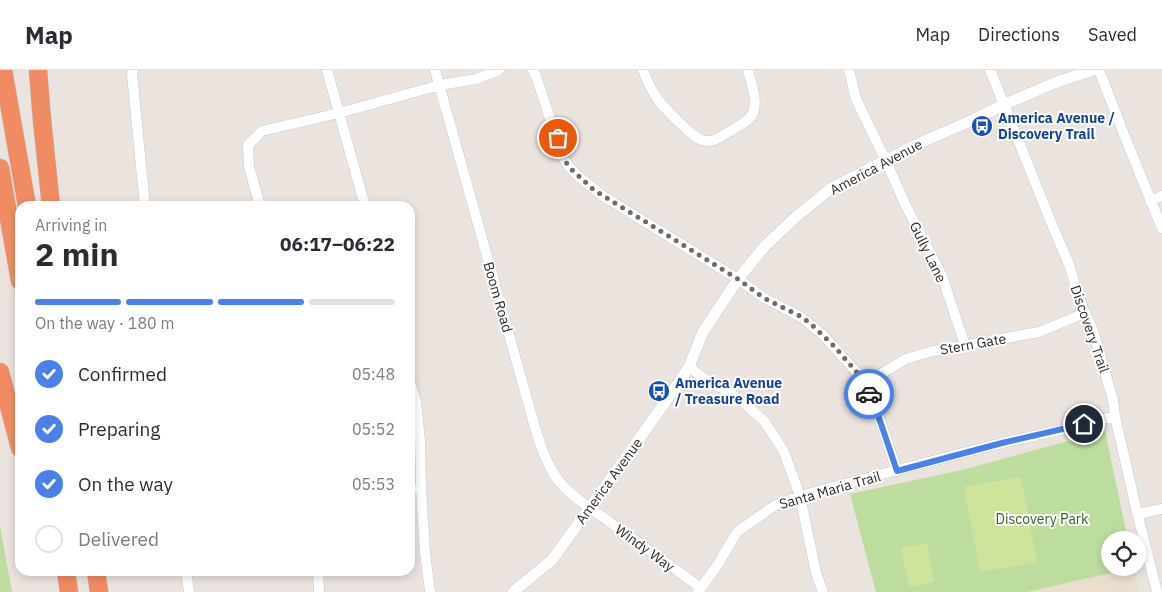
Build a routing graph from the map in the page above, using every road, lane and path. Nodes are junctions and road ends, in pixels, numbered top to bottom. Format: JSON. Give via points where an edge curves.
{"nodes":[{"id":1,"x":3,"y":70,"type":"edge"},
{"id":2,"x":38,"y":70,"type":"edge"},
{"id":3,"x":133,"y":70,"type":"edge"},
{"id":4,"x":327,"y":70,"type":"edge"},
{"id":5,"x":435,"y":70,"type":"edge"},
{"id":6,"x":499,"y":70,"type":"edge"},
{"id":7,"x":533,"y":70,"type":"edge"},
{"id":8,"x":643,"y":70,"type":"edge"},
{"id":9,"x":748,"y":70,"type":"edge"},
{"id":10,"x":849,"y":70,"type":"edge"},
{"id":11,"x":990,"y":70,"type":"edge"},
{"id":12,"x":1093,"y":70,"type":"edge"},
{"id":13,"x":1099,"y":70,"type":"edge"},
{"id":14,"x":440,"y":85,"type":"junction"},
{"id":15,"x":1003,"y":105,"type":"junction"},
{"id":16,"x":340,"y":113,"type":"junction"},
{"id":17,"x":886,"y":161,"type":"junction"},
{"id":18,"x":0,"y":168,"type":"edge"},
{"id":19,"x":1162,"y":196,"type":"edge"},
{"id":20,"x":26,"y":201,"type":"edge"},
{"id":21,"x":50,"y":201,"type":"edge"},
{"id":22,"x":145,"y":201,"type":"edge"},
{"id":23,"x":259,"y":201,"type":"edge"},
{"id":24,"x":364,"y":201,"type":"edge"},
{"id":25,"x":1150,"y":201,"type":"junction"},
{"id":26,"x":1162,"y":228,"type":"edge"},
{"id":27,"x":15,"y":253,"type":"edge"},
{"id":28,"x":738,"y":279,"type":"junction"},
{"id":29,"x":1085,"y":313,"type":"junction"},
{"id":30,"x":965,"y":345,"type":"junction"},
{"id":31,"x":689,"y":367,"type":"junction"},
{"id":32,"x":0,"y":372,"type":"edge"},
{"id":33,"x":864,"y":384,"type":"junction"},
{"id":34,"x":415,"y":398,"type":"edge"},
{"id":35,"x":1115,"y":416,"type":"junction"},
{"id":36,"x":15,"y":429,"type":"edge"},
{"id":37,"x":897,"y":471,"type":"junction"},
{"id":38,"x":421,"y":488,"type":"junction"},
{"id":39,"x":415,"y":489,"type":"edge"},
{"id":40,"x":800,"y":496,"type":"junction"},
{"id":41,"x":590,"y":508,"type":"junction"},
{"id":42,"x":1162,"y":509,"type":"edge"},
{"id":43,"x":1137,"y":514,"type":"junction"},
{"id":44,"x":97,"y":576,"type":"edge"},
{"id":45,"x":187,"y":576,"type":"edge"},
{"id":46,"x":318,"y":576,"type":"edge"},
{"id":47,"x":518,"y":590,"type":"edge"},
{"id":48,"x":700,"y":590,"type":"edge"},
{"id":49,"x":99,"y":592,"type":"edge"},
{"id":50,"x":189,"y":592,"type":"edge"},
{"id":51,"x":319,"y":592,"type":"edge"},
{"id":52,"x":430,"y":592,"type":"edge"},
{"id":53,"x":823,"y":592,"type":"edge"},
{"id":54,"x":1157,"y":592,"type":"edge"}],
"edges":[{"from":1,"to":20,"type":"highway"},
{"from":2,"to":21,"type":"highway"},
{"from":3,"to":22,"type":"street"},
{"from":4,"to":16,"type":"street"},
{"from":5,"to":14,"type":"street","name":"Boom Road"},
{"from":6,"to":14,"type":"street","via":[[476,79]]},
{"from":7,"to":28,"type":"street","via":[[563,158],[570,168],[603,196]]},
{"from":8,"to":9,"type":"street","via":[[663,107],[701,140],[713,141],[752,115],[755,102]]},
{"from":10,"to":17,"type":"street","name":"Gully Lane","via":[[856,99]]},
{"from":11,"to":15,"type":"street","name":"Discovery Trail"},
{"from":12,"to":15,"type":"street","name":"America Avenue"},
{"from":13,"to":25,"type":"street"},
{"from":14,"to":16,"type":"street"},
{"from":14,"to":41,"type":"street","name":"Boom Road","via":[[542,447],[562,485]]},
{"from":15,"to":17,"type":"street","name":"America Avenue"},
{"from":15,"to":29,"type":"street","name":"Discovery Trail","via":[[1069,264]]},
{"from":16,"to":23,"type":"street","via":[[262,132],[248,145],[249,167]]},
{"from":16,"to":24,"type":"street"},
{"from":17,"to":28,"type":"street","name":"America Avenue","via":[[830,190],[797,216],[765,246]]},
{"from":17,"to":30,"type":"street","name":"Gully Lane","via":[[942,276]]},
{"from":18,"to":27,"type":"highway"},
{"from":19,"to":25,"type":"street"},
{"from":25,"to":26,"type":"street"},
{"from":28,"to":31,"type":"street","name":"America Avenue","via":[[703,332]]},
{"from":28,"to":33,"type":"street","via":[[812,325],[834,346]]},
{"from":29,"to":30,"type":"street","name":"Stern Gate","via":[[1039,332]]},
{"from":29,"to":35,"type":"street","name":"Discovery Trail","via":[[1093,330]]},
{"from":30,"to":33,"type":"street","name":"Stern Gate","via":[[906,359]]},
{"from":31,"to":40,"type":"street","via":[[726,390],[764,421],[784,452]]},
{"from":31,"to":41,"type":"street","name":"America Avenue"},
{"from":32,"to":36,"type":"highway"},
{"from":33,"to":37,"type":"street"},
{"from":34,"to":38,"type":"street"},
{"from":35,"to":37,"type":"street","name":"Santa Maria Trail"},
{"from":35,"to":43,"type":"street","name":"Discovery Trail"},
{"from":37,"to":40,"type":"street","name":"Santa Maria Trail"},
{"from":38,"to":39,"type":"street"},
{"from":38,"to":52,"type":"street"},
{"from":40,"to":48,"type":"street","name":"Santa Maria Trail","via":[[774,506],[737,532]]},
{"from":40,"to":53,"type":"street"},
{"from":41,"to":47,"type":"street","name":"America Avenue","via":[[552,560]]},
{"from":41,"to":48,"type":"street","name":"Windy Way"},
{"from":42,"to":43,"type":"street"},
{"from":43,"to":54,"type":"street","name":"Discovery Trail"},
{"from":44,"to":49,"type":"highway"},
{"from":45,"to":50,"type":"street"},
{"from":46,"to":51,"type":"street"}]}
